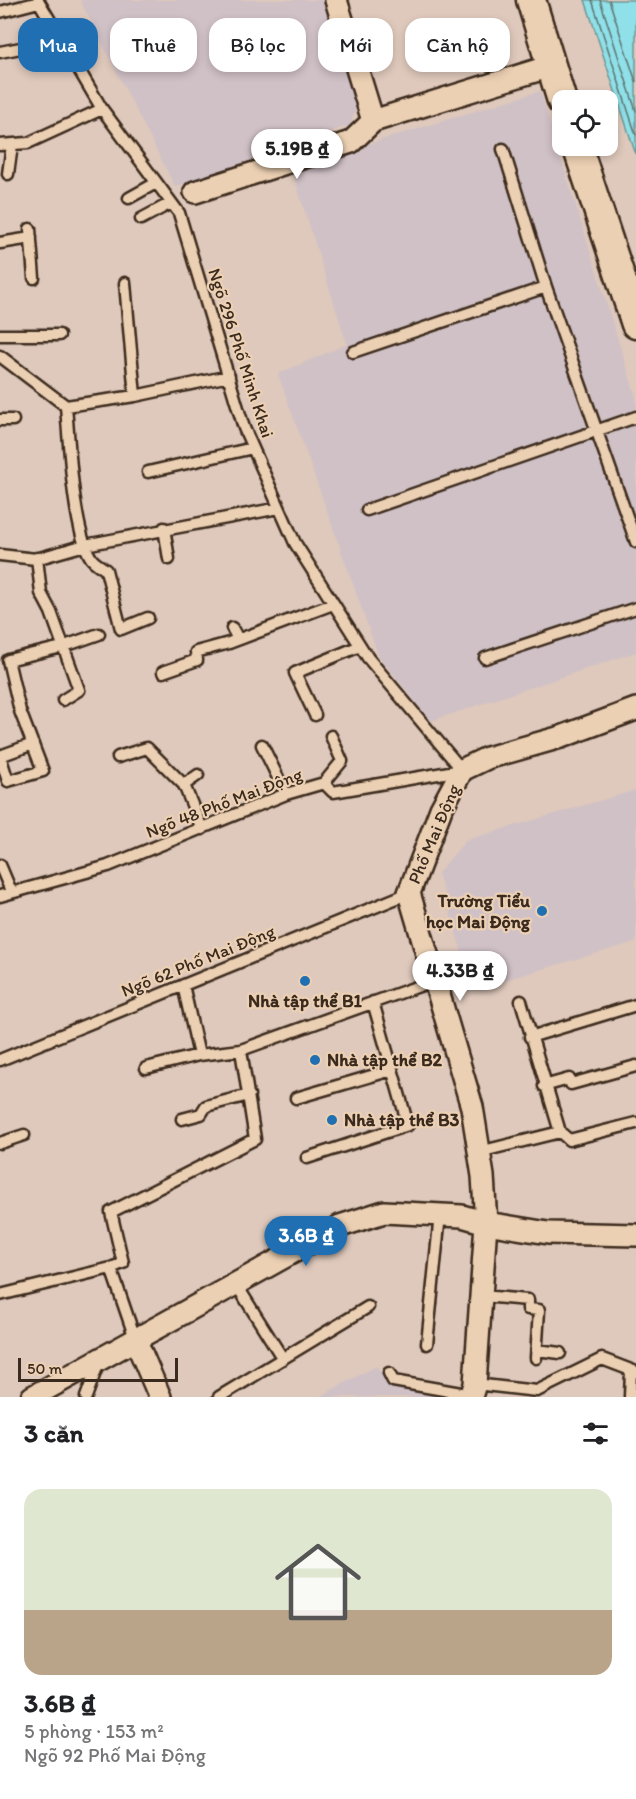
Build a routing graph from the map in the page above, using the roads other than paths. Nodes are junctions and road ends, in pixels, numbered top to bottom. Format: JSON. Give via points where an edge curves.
{"nodes":[{"id":1,"x":336,"y":0,"type":"edge"},
{"id":2,"x":531,"y":0,"type":"edge"},
{"id":3,"x":39,"y":1,"type":"edge"},
{"id":4,"x":0,"y":12,"type":"edge"},
{"id":5,"x":49,"y":18,"type":"edge"},
{"id":6,"x":18,"y":49,"type":"edge"},
{"id":7,"x":0,"y":52,"type":"edge"},
{"id":8,"x":551,"y":66,"type":"junction"},
{"id":9,"x":81,"y":72,"type":"edge"},
{"id":10,"x":559,"y":90,"type":"edge"},
{"id":11,"x":102,"y":109,"type":"junction"},
{"id":12,"x":373,"y":122,"type":"junction"},
{"id":13,"x":0,"y":145,"type":"edge"},
{"id":14,"x":12,"y":145,"type":"junction"},
{"id":15,"x":503,"y":149,"type":"dead end"},
{"id":16,"x":580,"y":156,"type":"edge"},
{"id":17,"x":8,"y":174,"type":"dead end"},
{"id":18,"x":156,"y":183,"type":"junction"},
{"id":19,"x":195,"y":192,"type":"dead end"},
{"id":20,"x":129,"y":198,"type":"dead end"},
{"id":21,"x":171,"y":203,"type":"junction"},
{"id":22,"x":141,"y":219,"type":"dead end"},
{"id":23,"x":0,"y":243,"type":"edge"},
{"id":24,"x":34,"y":278,"type":"dead end"},
{"id":25,"x":125,"y":283,"type":"dead end"},
{"id":26,"x":546,"y":287,"type":"junction"},
{"id":27,"x":636,"y":324,"type":"edge"},
{"id":28,"x":59,"y":333,"type":"dead end"},
{"id":29,"x":0,"y":335,"type":"edge"},
{"id":30,"x":353,"y":352,"type":"dead end"},
{"id":31,"x":0,"y":356,"type":"edge"},
{"id":32,"x":229,"y":376,"type":"junction"},
{"id":33,"x":135,"y":396,"type":"junction"},
{"id":34,"x":66,"y":406,"type":"junction"},
{"id":35,"x":636,"y":417,"type":"edge"},
{"id":36,"x":0,"y":420,"type":"edge"},
{"id":37,"x":13,"y":420,"type":"dead end"},
{"id":38,"x":597,"y":431,"type":"junction"},
{"id":39,"x":253,"y":447,"type":"junction"},
{"id":40,"x":148,"y":472,"type":"dead end"},
{"id":41,"x":279,"y":508,"type":"junction"},
{"id":42,"x":367,"y":510,"type":"dead end"},
{"id":43,"x":165,"y":528,"type":"junction"},
{"id":44,"x":636,"y":542,"type":"edge"},
{"id":45,"x":85,"y":544,"type":"junction"},
{"id":46,"x":0,"y":555,"type":"edge"},
{"id":47,"x":37,"y":558,"type":"junction"},
{"id":48,"x":169,"y":559,"type":"dead end"},
{"id":49,"x":333,"y":604,"type":"junction"},
{"id":50,"x":636,"y":608,"type":"edge"},
{"id":51,"x":148,"y":618,"type":"dead end"},
{"id":52,"x":232,"y":628,"type":"dead end"},
{"id":53,"x":99,"y":634,"type":"dead end"},
{"id":54,"x":238,"y":639,"type":"junction"},
{"id":55,"x":360,"y":646,"type":"junction"},
{"id":56,"x":62,"y":647,"type":"junction"},
{"id":57,"x":486,"y":658,"type":"dead end"},
{"id":58,"x":163,"y":672,"type":"dead end"},
{"id":59,"x":63,"y":700,"type":"dead end"},
{"id":60,"x":636,"y":710,"type":"edge"},
{"id":61,"x":315,"y":715,"type":"dead end"},
{"id":62,"x":331,"y":736,"type":"dead end"},
{"id":63,"x":33,"y":744,"type":"junction"},
{"id":64,"x":262,"y":746,"type":"dead end"},
{"id":65,"x":0,"y":756,"type":"edge"},
{"id":66,"x":118,"y":757,"type":"dead end"},
{"id":67,"x":462,"y":770,"type":"junction"},
{"id":68,"x":198,"y":775,"type":"dead end"},
{"id":69,"x":324,"y":783,"type":"junction"},
{"id":70,"x":184,"y":785,"type":"junction"},
{"id":71,"x":286,"y":794,"type":"junction"},
{"id":72,"x":202,"y":829,"type":"junction"},
{"id":73,"x":0,"y":865,"type":"edge"},
{"id":74,"x":409,"y":893,"type":"junction"},
{"id":75,"x":5,"y":894,"type":"edge"},
{"id":76,"x":433,"y":981,"type":"junction"},
{"id":77,"x":183,"y":985,"type":"junction"},
{"id":78,"x":521,"y":1001,"type":"dead end"},
{"id":79,"x":373,"y":1002,"type":"junction"},
{"id":80,"x":636,"y":1005,"type":"edge"},
{"id":81,"x":530,"y":1037,"type":"junction"},
{"id":82,"x":241,"y":1050,"type":"junction"},
{"id":83,"x":199,"y":1055,"type":"junction"},
{"id":84,"x":0,"y":1060,"type":"edge"},
{"id":85,"x":636,"y":1066,"type":"edge"},
{"id":86,"x":146,"y":1068,"type":"dead end"},
{"id":87,"x":392,"y":1070,"type":"junction"},
{"id":88,"x":544,"y":1086,"type":"junction"},
{"id":89,"x":249,"y":1095,"type":"junction"},
{"id":90,"x":296,"y":1098,"type":"dead end"},
{"id":91,"x":182,"y":1119,"type":"dead end"},
{"id":92,"x":636,"y":1123,"type":"edge"},
{"id":93,"x":560,"y":1132,"type":"junction"},
{"id":94,"x":24,"y":1135,"type":"dead end"},
{"id":95,"x":0,"y":1143,"type":"edge"},
{"id":96,"x":479,"y":1152,"type":"junction"},
{"id":97,"x":307,"y":1158,"type":"dead end"},
{"id":98,"x":440,"y":1214,"type":"junction"},
{"id":99,"x":486,"y":1223,"type":"junction"},
{"id":100,"x":636,"y":1235,"type":"edge"},
{"id":101,"x":111,"y":1268,"type":"junction"},
{"id":102,"x":236,"y":1284,"type":"junction"},
{"id":103,"x":0,"y":1295,"type":"edge"},
{"id":104,"x":482,"y":1296,"type":"junction"},
{"id":105,"x":368,"y":1307,"type":"dead end"},
{"id":106,"x":136,"y":1341,"type":"junction"},
{"id":107,"x":427,"y":1344,"type":"dead end"},
{"id":108,"x":560,"y":1353,"type":"dead end"},
{"id":109,"x":100,"y":1359,"type":"junction"},
{"id":110,"x":283,"y":1359,"type":"junction"},
{"id":111,"x":633,"y":1372,"type":"edge"},
{"id":112,"x":389,"y":1373,"type":"dead end"},
{"id":113,"x":473,"y":1392,"type":"edge"},
{"id":114,"x":533,"y":1394,"type":"edge"},
{"id":115,"x":32,"y":1397,"type":"edge"},
{"id":116,"x":86,"y":1397,"type":"edge"},
{"id":117,"x":160,"y":1397,"type":"edge"},
{"id":118,"x":219,"y":1397,"type":"edge"},
{"id":119,"x":630,"y":1397,"type":"edge"}],
"edges":[{"from":1,"to":12,"type":"street"},
{"from":2,"to":8,"type":"main road"},
{"from":3,"to":4,"type":"lane"},
{"from":3,"to":5,"type":"lane","name":"Ngõ 296 Phố Minh Khai"},
{"from":6,"to":7,"type":"lane"},
{"from":8,"to":10,"type":"main road"},
{"from":8,"to":12,"type":"street"},
{"from":9,"to":11,"type":"lane","name":"Ngõ 296 Phố Minh Khai"},
{"from":11,"to":14,"type":"lane","via":[[28,143]]},
{"from":11,"to":18,"type":"lane","name":"Ngõ 296 Phố Minh Khai"},
{"from":12,"to":19,"type":"street","via":[[351,142]]},
{"from":13,"to":14,"type":"lane"},
{"from":14,"to":17,"type":"lane"},
{"from":15,"to":26,"type":"lane"},
{"from":16,"to":27,"type":"main road"},
{"from":18,"to":20,"type":"lane"},
{"from":18,"to":21,"type":"lane","name":"Ngõ 296 Phố Minh Khai"},
{"from":21,"to":22,"type":"lane"},
{"from":21,"to":32,"type":"lane","name":"Ngõ 296 Phố Minh Khai","via":[[178,213]]},
{"from":23,"to":24,"type":"lane","via":[[30,234]]},
{"from":25,"to":33,"type":"lane"},
{"from":26,"to":30,"type":"lane"},
{"from":26,"to":38,"type":"lane"},
{"from":28,"to":29,"type":"lane"},
{"from":31,"to":34,"type":"lane"},
{"from":32,"to":33,"type":"lane"},
{"from":32,"to":39,"type":"lane","name":"Ngõ 296 Phố Minh Khai"},
{"from":33,"to":34,"type":"lane"},
{"from":34,"to":45,"type":"lane","via":[[72,475]]},
{"from":35,"to":38,"type":"lane"},
{"from":36,"to":37,"type":"lane"},
{"from":38,"to":42,"type":"lane"},
{"from":38,"to":44,"type":"lane"},
{"from":39,"to":40,"type":"lane"},
{"from":39,"to":41,"type":"lane","name":"Ngõ 296 Phố Minh Khai"},
{"from":41,"to":43,"type":"lane"},
{"from":41,"to":49,"type":"lane","name":"Ngõ 296 Phố Minh Khai","via":[[295,543]]},
{"from":43,"to":45,"type":"lane"},
{"from":43,"to":48,"type":"lane"},
{"from":45,"to":47,"type":"lane"},
{"from":45,"to":51,"type":"lane","via":[[92,560],[106,570],[121,629]]},
{"from":46,"to":47,"type":"lane"},
{"from":47,"to":56,"type":"lane","via":[[41,593]]},
{"from":49,"to":54,"type":"lane"},
{"from":49,"to":55,"type":"lane","name":"Ngõ 296 Phố Minh Khai"},
{"from":50,"to":57,"type":"lane"},
{"from":52,"to":54,"type":"lane"},
{"from":53,"to":56,"type":"lane"},
{"from":54,"to":58,"type":"lane","via":[[196,652],[197,660]]},
{"from":55,"to":61,"type":"lane","via":[[295,673]]},
{"from":55,"to":67,"type":"lane","name":"Ngõ 296 Phố Minh Khai"},
{"from":56,"to":59,"type":"lane","via":[[79,690]]},
{"from":56,"to":63,"type":"lane","via":[[8,660],[20,711]]},
{"from":60,"to":67,"type":"street","name":"Phố Mai Động","via":[[487,758]]},
{"from":62,"to":69,"type":"lane","via":[[342,761]]},
{"from":63,"to":65,"type":"lane"},
{"from":63,"to":65,"type":"lane","via":[[43,771],[8,781]]},
{"from":64,"to":71,"type":"lane"},
{"from":66,"to":70,"type":"lane","via":[[147,748]]},
{"from":67,"to":69,"type":"lane","name":"Ngõ 48 Phố Mai Động","via":[[333,792]]},
{"from":67,"to":74,"type":"street","name":"Phố Mai Động","via":[[441,809]]},
{"from":68,"to":70,"type":"lane"},
{"from":69,"to":71,"type":"lane","name":"Ngõ 48 Phố Mai Động"},
{"from":70,"to":72,"type":"lane"},
{"from":71,"to":72,"type":"lane","name":"Ngõ 48 Phố Mai Động"},
{"from":72,"to":75,"type":"lane","name":"Ngõ 48 Phố Mai Động","via":[[108,866]]},
{"from":73,"to":75,"type":"lane"},
{"from":74,"to":76,"type":"street","name":"Phố Mai Động"},
{"from":74,"to":77,"type":"lane","name":"Ngõ 62 Phố Mai Động"},
{"from":76,"to":79,"type":"lane"},
{"from":76,"to":96,"type":"street","name":"Phố Mai Động","via":[[472,1107]]},
{"from":77,"to":83,"type":"lane"},
{"from":77,"to":84,"type":"lane","name":"Ngõ 62 Phố Mai Động"},
{"from":78,"to":81,"type":"lane"},
{"from":79,"to":82,"type":"lane"},
{"from":79,"to":87,"type":"lane"},
{"from":80,"to":81,"type":"lane"},
{"from":81,"to":88,"type":"lane"},
{"from":82,"to":83,"type":"lane"},
{"from":82,"to":89,"type":"lane"},
{"from":83,"to":86,"type":"lane"},
{"from":85,"to":88,"type":"lane","via":[[571,1084],[569,1079]]},
{"from":87,"to":90,"type":"lane"},
{"from":87,"to":97,"type":"lane","via":[[408,1125]]},
{"from":88,"to":93,"type":"lane"},
{"from":89,"to":91,"type":"lane","via":[[206,1106],[201,1114]]},
{"from":89,"to":101,"type":"lane","via":[[255,1139],[111,1212],[123,1263]]},
{"from":92,"to":93,"type":"lane","via":[[569,1140]]},
{"from":93,"to":96,"type":"lane"},
{"from":94,"to":95,"type":"lane"},
{"from":96,"to":99,"type":"street","name":"Phố Mai Động"},
{"from":98,"to":99,"type":"street"},
{"from":98,"to":102,"type":"street","via":[[384,1212],[362,1218]]},
{"from":98,"to":107,"type":"lane"},
{"from":99,"to":100,"type":"street","via":[[548,1233]]},
{"from":99,"to":104,"type":"street","name":"Phố Mai Động"},
{"from":101,"to":103,"type":"lane"},
{"from":101,"to":106,"type":"lane"},
{"from":102,"to":106,"type":"street"},
{"from":102,"to":110,"type":"lane"},
{"from":104,"to":108,"type":"lane","via":[[528,1300],[528,1309],[539,1310],[537,1354]]},
{"from":104,"to":113,"type":"street","name":"Phố Mai Động"},
{"from":105,"to":110,"type":"lane"},
{"from":106,"to":109,"type":"street"},
{"from":106,"to":117,"type":"street"},
{"from":109,"to":115,"type":"street"},
{"from":109,"to":116,"type":"lane"},
{"from":110,"to":118,"type":"lane"},
{"from":111,"to":114,"type":"lane","via":[[602,1359]]},
{"from":111,"to":119,"type":"lane"},
{"from":112,"to":113,"type":"lane","via":[[393,1381]]},
{"from":113,"to":114,"type":"lane"}]}
